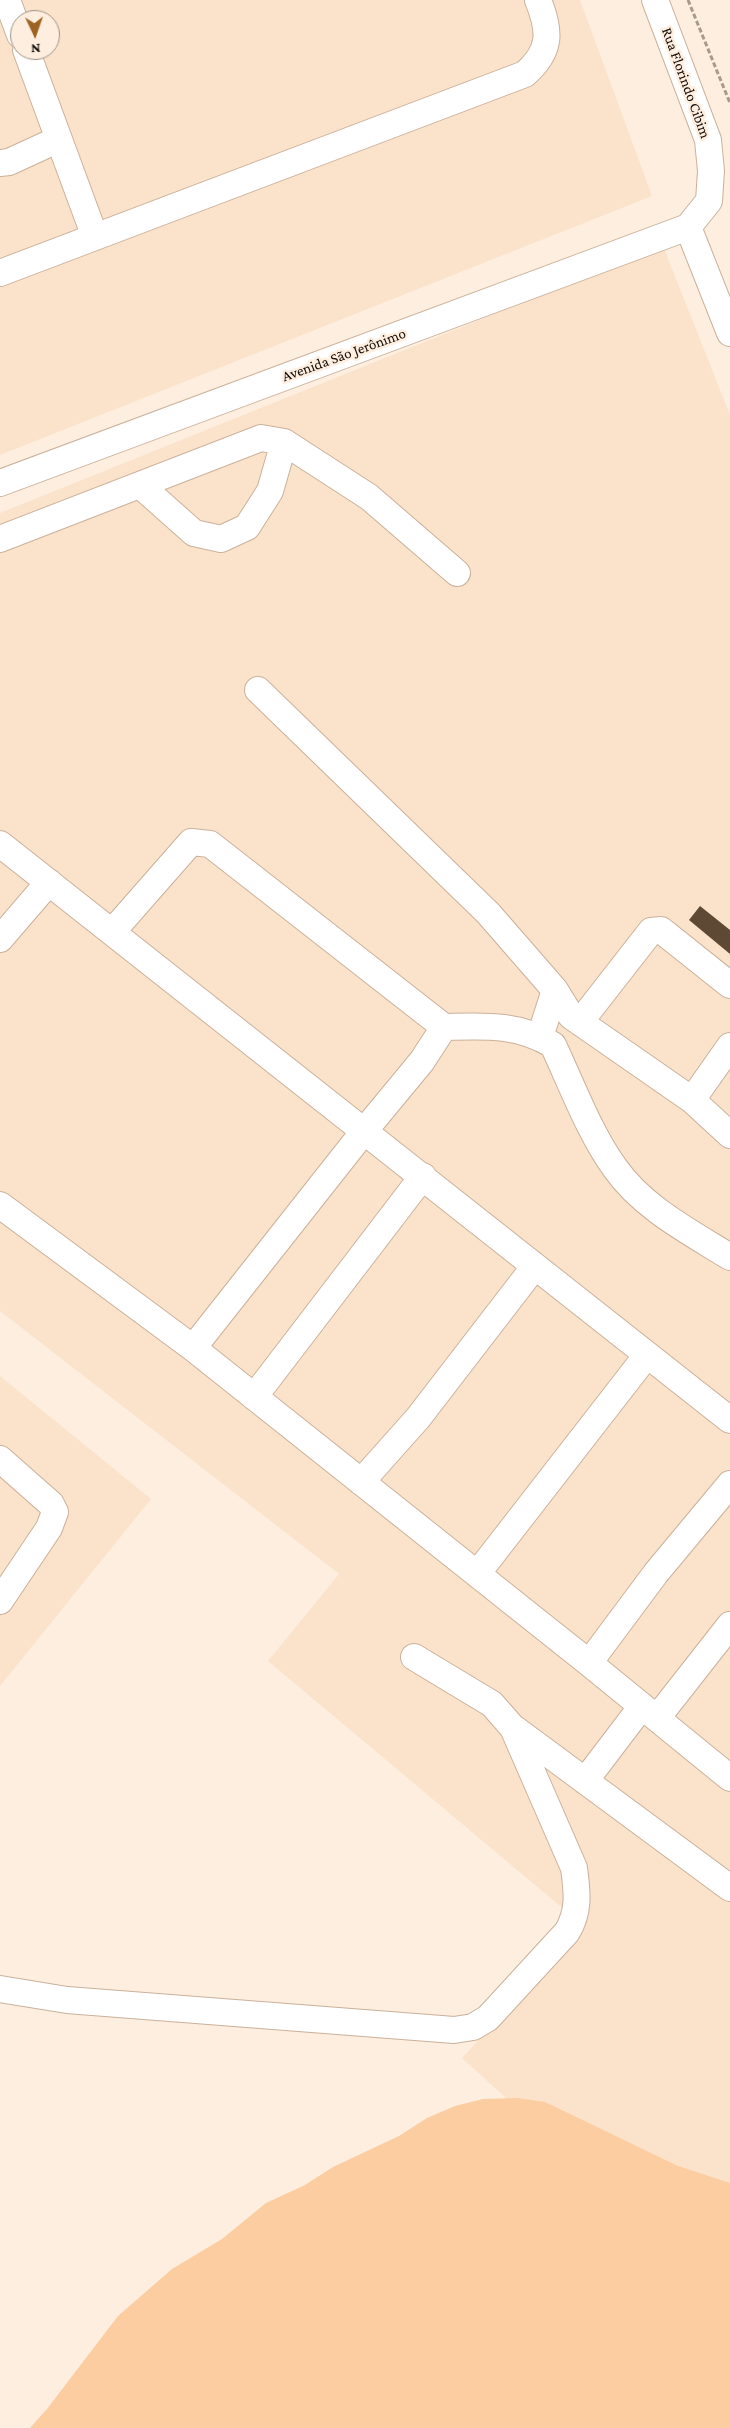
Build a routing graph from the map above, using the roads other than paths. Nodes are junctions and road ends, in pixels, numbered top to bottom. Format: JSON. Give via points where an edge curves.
{"nodes":[{"id":1,"x":538,"y":0,"type":"edge"},
{"id":2,"x":655,"y":0,"type":"edge"},
{"id":3,"x":30,"y":60,"type":"edge"},
{"id":4,"x":59,"y":139,"type":"junction"},
{"id":5,"x":0,"y":163,"type":"edge"},
{"id":6,"x":688,"y":227,"type":"junction"},
{"id":7,"x":95,"y":237,"type":"junction"},
{"id":8,"x":0,"y":273,"type":"edge"},
{"id":9,"x":730,"y":332,"type":"edge"},
{"id":10,"x":284,"y":442,"type":"junction"},
{"id":11,"x":0,"y":483,"type":"edge"},
{"id":12,"x":140,"y":485,"type":"junction"},
{"id":13,"x":0,"y":539,"type":"edge"},
{"id":14,"x":457,"y":573,"type":"dead end"},
{"id":15,"x":258,"y":690,"type":"dead end"},
{"id":16,"x":0,"y":844,"type":"edge"},
{"id":17,"x":49,"y":882,"type":"junction"},
{"id":18,"x":112,"y":932,"type":"junction"},
{"id":19,"x":0,"y":940,"type":"edge"},
{"id":20,"x":730,"y":985,"type":"edge"},
{"id":21,"x":555,"y":990,"type":"junction"},
{"id":22,"x":580,"y":1022,"type":"junction"},
{"id":23,"x":444,"y":1026,"type":"junction"},
{"id":24,"x":540,"y":1037,"type":"junction"},
{"id":25,"x":730,"y":1046,"type":"edge"},
{"id":26,"x":692,"y":1100,"type":"junction"},
{"id":27,"x":364,"y":1130,"type":"junction"},
{"id":28,"x":730,"y":1135,"type":"edge"},
{"id":29,"x":423,"y":1176,"type":"junction"},
{"id":30,"x":0,"y":1204,"type":"edge"},
{"id":31,"x":730,"y":1257,"type":"edge"},
{"id":32,"x":535,"y":1266,"type":"junction"},
{"id":33,"x":193,"y":1348,"type":"junction"},
{"id":34,"x":647,"y":1355,"type":"junction"},
{"id":35,"x":254,"y":1397,"type":"junction"},
{"id":36,"x":730,"y":1420,"type":"edge"},
{"id":37,"x":0,"y":1459,"type":"edge"},
{"id":38,"x":361,"y":1482,"type":"junction"},
{"id":39,"x":730,"y":1484,"type":"edge"},
{"id":40,"x":477,"y":1574,"type":"junction"},
{"id":41,"x":0,"y":1601,"type":"edge"},
{"id":42,"x":730,"y":1625,"type":"edge"},
{"id":43,"x":414,"y":1657,"type":"dead end"},
{"id":44,"x":590,"y":1663,"type":"junction"},
{"id":45,"x":650,"y":1712,"type":"junction"},
{"id":46,"x":513,"y":1728,"type":"junction"},
{"id":47,"x":730,"y":1778,"type":"edge"},
{"id":48,"x":585,"y":1781,"type":"junction"},
{"id":49,"x":730,"y":1888,"type":"edge"},
{"id":50,"x":0,"y":1989,"type":"edge"}],
"edges":[{"from":1,"to":7,"type":"street","via":[[547,33],[544,53],[525,74]]},
{"from":2,"to":6,"type":"street","name":"Rua Florindo Cibim","via":[[708,140],[709,201]]},
{"from":3,"to":4,"type":"street"},
{"from":4,"to":5,"type":"street","via":[[10,162]]},
{"from":4,"to":7,"type":"street"},
{"from":6,"to":9,"type":"street"},
{"from":6,"to":11,"type":"street","name":"Avenida São Jerônimo"},
{"from":7,"to":8,"type":"street"},
{"from":10,"to":12,"type":"street","via":[[261,438]]},
{"from":10,"to":12,"type":"street","via":[[266,498],[247,527],[221,539],[194,532]]},
{"from":10,"to":14,"type":"street","via":[[369,497]]},
{"from":12,"to":13,"type":"street"},
{"from":15,"to":21,"type":"street","via":[[488,913]]},
{"from":16,"to":17,"type":"street"},
{"from":17,"to":18,"type":"street"},
{"from":17,"to":19,"type":"street"},
{"from":18,"to":23,"type":"street","via":[[190,842],[210,844]]},
{"from":18,"to":27,"type":"street"},
{"from":20,"to":22,"type":"street","via":[[661,930],[651,931]]},
{"from":21,"to":22,"type":"street","via":[[571,1016]]},
{"from":21,"to":24,"type":"street"},
{"from":22,"to":26,"type":"street"},
{"from":23,"to":24,"type":"street","via":[[501,1025]]},
{"from":23,"to":27,"type":"street","via":[[422,1061]]},
{"from":24,"to":31,"type":"street","via":[[553,1045],[594,1132],[615,1168],[660,1213]]},
{"from":25,"to":26,"type":"street"},
{"from":26,"to":28,"type":"street"},
{"from":27,"to":29,"type":"street"},
{"from":27,"to":33,"type":"street"},
{"from":29,"to":32,"type":"street"},
{"from":29,"to":35,"type":"street"},
{"from":30,"to":33,"type":"street"},
{"from":32,"to":34,"type":"street"},
{"from":32,"to":38,"type":"street","via":[[418,1418]]},
{"from":33,"to":35,"type":"street"},
{"from":34,"to":36,"type":"street"},
{"from":34,"to":40,"type":"street"},
{"from":35,"to":38,"type":"street"},
{"from":37,"to":41,"type":"street","via":[[51,1504],[55,1512],[49,1528]]},
{"from":38,"to":40,"type":"street"},
{"from":39,"to":44,"type":"street","via":[[656,1573]]},
{"from":40,"to":44,"type":"street"},
{"from":42,"to":45,"type":"street"},
{"from":43,"to":46,"type":"street","via":[[492,1704]]},
{"from":44,"to":45,"type":"street"},
{"from":45,"to":47,"type":"street"},
{"from":45,"to":48,"type":"street"},
{"from":46,"to":48,"type":"street"},
{"from":46,"to":50,"type":"street","via":[[574,1868],[576,1912],[567,1932],[488,2018],[473,2027],[454,2030],[67,2000]]},
{"from":48,"to":49,"type":"street"}]}
